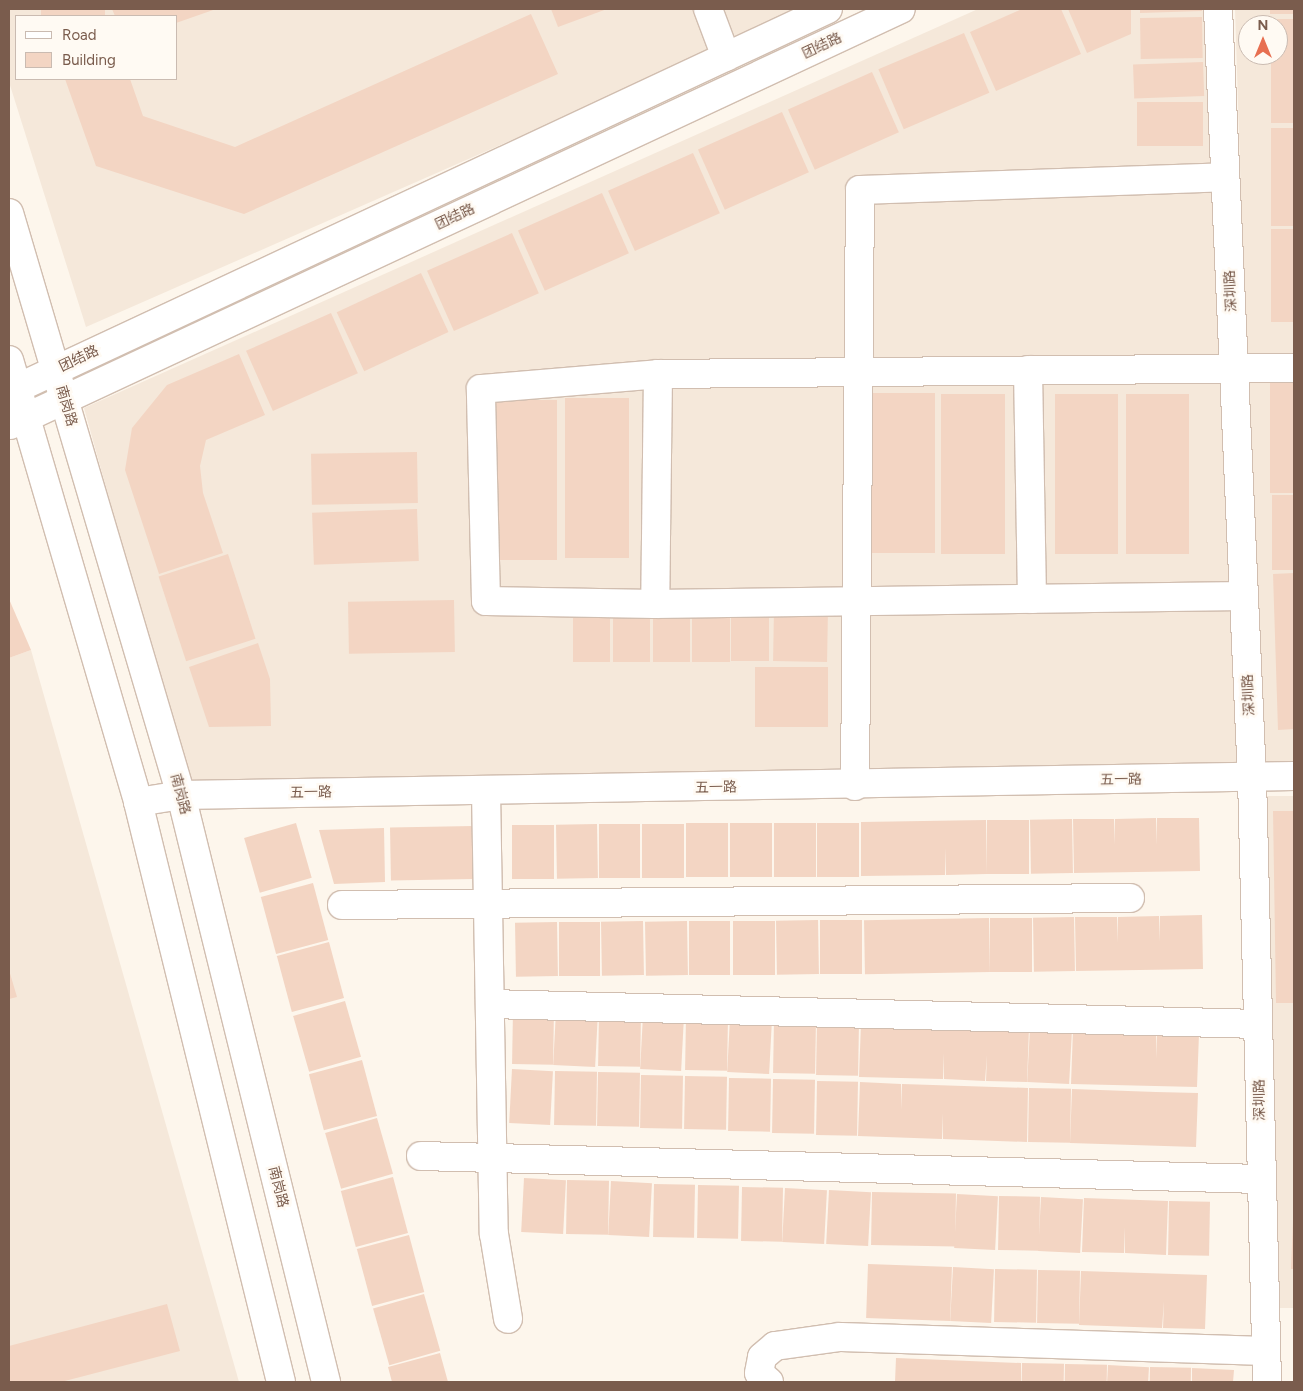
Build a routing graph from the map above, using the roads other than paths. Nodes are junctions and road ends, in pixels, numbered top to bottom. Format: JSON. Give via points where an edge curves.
{"nodes":[{"id":1,"x":708,"y":9,"type":"edge"},
{"id":2,"x":828,"y":9,"type":"edge"},
{"id":3,"x":901,"y":9,"type":"edge"},
{"id":4,"x":1218,"y":9,"type":"edge"},
{"id":5,"x":726,"y":57,"type":"junction"},
{"id":6,"x":1225,"y":177,"type":"junction"},
{"id":7,"x":9,"y":213,"type":"edge"},
{"id":8,"x":9,"y":360,"type":"edge"},
{"id":9,"x":1235,"y":367,"type":"junction"},
{"id":10,"x":1294,"y":368,"type":"edge"},
{"id":11,"x":55,"y":370,"type":"junction"},
{"id":12,"x":1028,"y":370,"type":"junction"},
{"id":13,"x":860,"y":372,"type":"junction"},
{"id":14,"x":658,"y":374,"type":"junction"},
{"id":15,"x":13,"y":390,"type":"edge"},
{"id":16,"x":64,"y":400,"type":"junction"},
{"id":17,"x":17,"y":422,"type":"edge"},
{"id":18,"x":1244,"y":596,"type":"junction"},
{"id":19,"x":1032,"y":599,"type":"junction"},
{"id":20,"x":855,"y":602,"type":"junction"},
{"id":21,"x":655,"y":604,"type":"junction"},
{"id":22,"x":1294,"y":776,"type":"edge"},
{"id":23,"x":1252,"y":777,"type":"junction"},
{"id":24,"x":855,"y":786,"type":"junction"},
{"id":25,"x":486,"y":791,"type":"junction"},
{"id":26,"x":181,"y":795,"type":"junction"},
{"id":27,"x":138,"y":802,"type":"junction"},
{"id":28,"x":1130,"y":898,"type":"dead end"},
{"id":29,"x":488,"y":902,"type":"junction"},
{"id":30,"x":342,"y":905,"type":"dead end"},
{"id":31,"x":490,"y":1004,"type":"junction"},
{"id":32,"x":1258,"y":1024,"type":"junction"},
{"id":33,"x":493,"y":1155,"type":"junction"},
{"id":34,"x":421,"y":1156,"type":"dead end"},
{"id":35,"x":1262,"y":1179,"type":"junction"},
{"id":36,"x":508,"y":1319,"type":"dead end"},
{"id":37,"x":1266,"y":1351,"type":"junction"},
{"id":38,"x":281,"y":1382,"type":"edge"},
{"id":39,"x":326,"y":1382,"type":"edge"},
{"id":40,"x":769,"y":1382,"type":"edge"},
{"id":41,"x":1267,"y":1382,"type":"edge"}],
"edges":[{"from":1,"to":5,"type":"street"},
{"from":2,"to":5,"type":"street","name":"团结路"},
{"from":3,"to":16,"type":"street","name":"团结路"},
{"from":4,"to":6,"type":"street","name":"深圳路"},
{"from":5,"to":11,"type":"street","name":"团结路"},
{"from":6,"to":9,"type":"street","name":"深圳路"},
{"from":6,"to":13,"type":"street","via":[[860,190]]},
{"from":7,"to":11,"type":"street","name":"南岗路"},
{"from":8,"to":15,"type":"street"},
{"from":9,"to":10,"type":"street"},
{"from":9,"to":12,"type":"street"},
{"from":9,"to":18,"type":"street","name":"深圳路"},
{"from":11,"to":15,"type":"street","name":"团结路"},
{"from":11,"to":16,"type":"street","name":"南岗路"},
{"from":12,"to":13,"type":"street"},
{"from":12,"to":19,"type":"street"},
{"from":13,"to":14,"type":"street"},
{"from":13,"to":20,"type":"street"},
{"from":14,"to":21,"type":"street"},
{"from":14,"to":21,"type":"street","via":[[481,389],[486,601]]},
{"from":15,"to":17,"type":"street"},
{"from":16,"to":17,"type":"street","name":"团结路"},
{"from":16,"to":26,"type":"street","name":"南岗路"},
{"from":17,"to":27,"type":"street"},
{"from":18,"to":19,"type":"street"},
{"from":18,"to":23,"type":"street","name":"深圳路"},
{"from":19,"to":20,"type":"street"},
{"from":20,"to":21,"type":"street"},
{"from":20,"to":24,"type":"street"},
{"from":22,"to":23,"type":"street","name":"五一路"},
{"from":23,"to":24,"type":"street","name":"五一路"},
{"from":23,"to":32,"type":"street","name":"深圳路"},
{"from":24,"to":25,"type":"street","name":"五一路"},
{"from":25,"to":26,"type":"street","name":"五一路"},
{"from":25,"to":29,"type":"street"},
{"from":26,"to":27,"type":"street","name":"五一路"},
{"from":26,"to":39,"type":"street","name":"南岗路"},
{"from":27,"to":38,"type":"street"},
{"from":28,"to":29,"type":"street"},
{"from":29,"to":30,"type":"street"},
{"from":29,"to":31,"type":"street"},
{"from":31,"to":32,"type":"street"},
{"from":31,"to":33,"type":"street"},
{"from":32,"to":35,"type":"street","name":"深圳路"},
{"from":33,"to":34,"type":"street"},
{"from":33,"to":35,"type":"street"},
{"from":33,"to":36,"type":"street","via":[[494,1234]]},
{"from":35,"to":37,"type":"street","name":"深圳路"},
{"from":37,"to":40,"type":"street","via":[[840,1337],[775,1346],[762,1357],[759,1373]]},
{"from":37,"to":41,"type":"street","name":"深圳路"}]}
